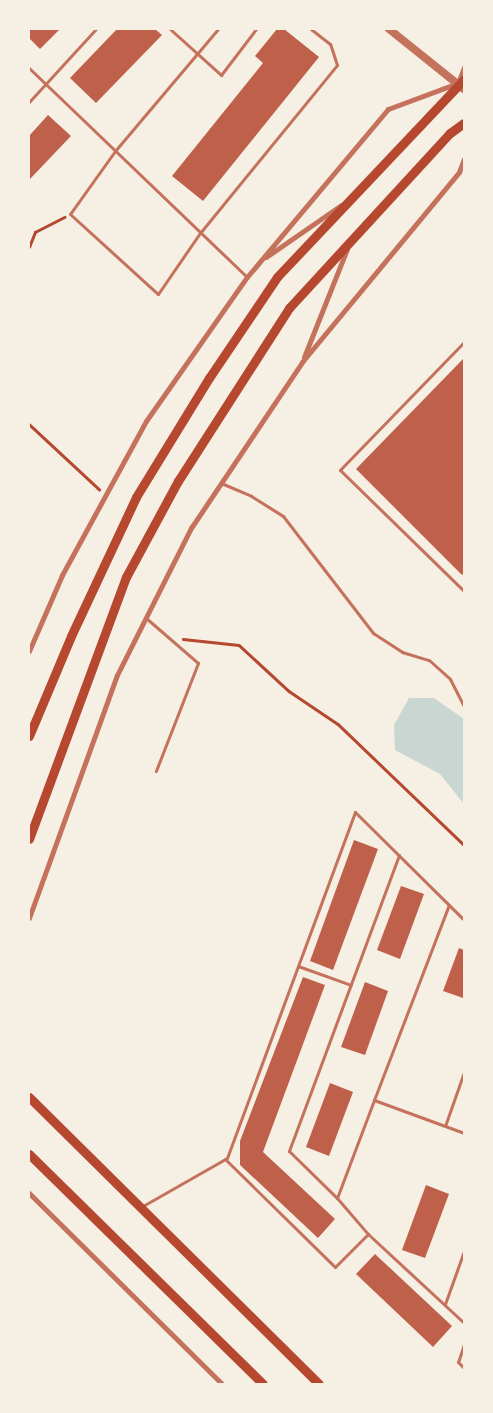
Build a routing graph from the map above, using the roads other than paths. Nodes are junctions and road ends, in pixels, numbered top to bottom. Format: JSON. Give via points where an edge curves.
{"nodes":[{"id":1,"x":96,"y":29,"type":"edge"},
{"id":2,"x":170,"y":29,"type":"edge"},
{"id":3,"x":218,"y":29,"type":"edge"},
{"id":4,"x":256,"y":29,"type":"edge"},
{"id":5,"x":311,"y":29,"type":"edge"},
{"id":6,"x":389,"y":29,"type":"edge"},
{"id":7,"x":196,"y":54,"type":"junction"},
{"id":8,"x":464,"y":67,"type":"edge"},
{"id":9,"x":29,"y":68,"type":"edge"},
{"id":10,"x":462,"y":83,"type":"edge"},
{"id":11,"x":45,"y":84,"type":"junction"},
{"id":12,"x":29,"y":102,"type":"edge"},
{"id":13,"x":464,"y":123,"type":"edge"},
{"id":14,"x":115,"y":150,"type":"junction"},
{"id":15,"x":464,"y":158,"type":"edge"},
{"id":16,"x":355,"y":194,"type":"junction"},
{"id":17,"x":200,"y":233,"type":"junction"},
{"id":18,"x":350,"y":243,"type":"junction"},
{"id":19,"x":260,"y":262,"type":"junction"},
{"id":20,"x":247,"y":277,"type":"junction"},
{"id":21,"x":464,"y":342,"type":"edge"},
{"id":22,"x":302,"y":362,"type":"junction"},
{"id":23,"x":221,"y":483,"type":"junction"},
{"id":24,"x":464,"y":592,"type":"edge"},
{"id":25,"x":146,"y":618,"type":"junction"},
{"id":26,"x":29,"y":652,"type":"edge"},
{"id":27,"x":464,"y":707,"type":"edge"},
{"id":28,"x":29,"y":736,"type":"edge"},
{"id":29,"x":156,"y":771,"type":"dead end"},
{"id":30,"x":29,"y":839,"type":"edge"},
{"id":31,"x":399,"y":855,"type":"junction"},
{"id":32,"x":449,"y":904,"type":"junction"},
{"id":33,"x":29,"y":918,"type":"edge"},
{"id":34,"x":464,"y":920,"type":"edge"},
{"id":35,"x":298,"y":966,"type":"junction"},
{"id":36,"x":351,"y":985,"type":"junction"},
{"id":37,"x":464,"y":1072,"type":"edge"},
{"id":38,"x":29,"y":1097,"type":"edge"},
{"id":39,"x":374,"y":1100,"type":"junction"},
{"id":40,"x":445,"y":1126,"type":"junction"},
{"id":41,"x":464,"y":1133,"type":"edge"},
{"id":42,"x":29,"y":1154,"type":"edge"},
{"id":43,"x":225,"y":1159,"type":"junction"},
{"id":44,"x":29,"y":1160,"type":"edge"},
{"id":45,"x":39,"y":1165,"type":"junction"},
{"id":46,"x":29,"y":1193,"type":"edge"},
{"id":47,"x":337,"y":1198,"type":"junction"},
{"id":48,"x":141,"y":1208,"type":"junction"},
{"id":49,"x":368,"y":1234,"type":"junction"},
{"id":50,"x":464,"y":1251,"type":"edge"},
{"id":51,"x":444,"y":1304,"type":"junction"},
{"id":52,"x":464,"y":1323,"type":"edge"},
{"id":53,"x":464,"y":1344,"type":"edge"},
{"id":54,"x":464,"y":1368,"type":"edge"},
{"id":55,"x":222,"y":1384,"type":"edge"},
{"id":56,"x":263,"y":1384,"type":"edge"},
{"id":57,"x":319,"y":1384,"type":"edge"}],
"edges":[{"from":1,"to":11,"type":"lane"},
{"from":2,"to":7,"type":"lane"},
{"from":3,"to":7,"type":"lane"},
{"from":4,"to":7,"type":"lane","via":[[221,75]]},
{"from":5,"to":17,"type":"lane","via":[[330,44],[337,65]]},
{"from":6,"to":10,"type":"street"},
{"from":7,"to":14,"type":"lane"},
{"from":8,"to":10,"type":"street"},
{"from":9,"to":11,"type":"lane"},
{"from":10,"to":16,"type":"main road"},
{"from":10,"to":19,"type":"street","via":[[388,109]]},
{"from":11,"to":12,"type":"lane"},
{"from":11,"to":14,"type":"lane"},
{"from":13,"to":18,"type":"main road","via":[[450,133]]},
{"from":14,"to":17,"type":"lane"},
{"from":14,"to":17,"type":"lane","via":[[70,214],[158,294]]},
{"from":15,"to":22,"type":"street","via":[[459,172]]},
{"from":16,"to":19,"type":"street"},
{"from":16,"to":28,"type":"main road","via":[[277,276],[136,497],[71,636]]},
{"from":17,"to":20,"type":"lane"},
{"from":18,"to":22,"type":"street"},
{"from":18,"to":30,"type":"main road","via":[[289,308],[173,490],[126,578]]},
{"from":19,"to":20,"type":"street"},
{"from":20,"to":26,"type":"street","via":[[146,421],[62,575]]},
{"from":21,"to":24,"type":"lane","via":[[340,470]]},
{"from":22,"to":23,"type":"street"},
{"from":23,"to":25,"type":"street","via":[[191,528]]},
{"from":23,"to":27,"type":"lane","via":[[251,496],[282,516],[373,633],[402,652],[429,660],[450,679]]},
{"from":25,"to":29,"type":"lane","via":[[198,663]]},
{"from":25,"to":33,"type":"street","via":[[117,675]]},
{"from":31,"to":32,"type":"lane"},
{"from":31,"to":35,"type":"lane","via":[[355,812]]},
{"from":31,"to":36,"type":"lane"},
{"from":32,"to":34,"type":"lane"},
{"from":32,"to":39,"type":"lane"},
{"from":35,"to":36,"type":"lane"},
{"from":35,"to":43,"type":"lane"},
{"from":36,"to":47,"type":"lane","via":[[289,1151]]},
{"from":37,"to":40,"type":"lane"},
{"from":38,"to":48,"type":"main road"},
{"from":39,"to":40,"type":"lane"},
{"from":39,"to":47,"type":"lane"},
{"from":40,"to":41,"type":"lane"},
{"from":42,"to":45,"type":"main road"},
{"from":43,"to":48,"type":"lane"},
{"from":43,"to":49,"type":"lane","via":[[335,1267]]},
{"from":44,"to":45,"type":"main road"},
{"from":45,"to":56,"type":"main road"},
{"from":46,"to":55,"type":"street"},
{"from":47,"to":49,"type":"lane"},
{"from":48,"to":57,"type":"main road"},
{"from":49,"to":51,"type":"lane"},
{"from":50,"to":51,"type":"lane"},
{"from":51,"to":52,"type":"lane"},
{"from":53,"to":54,"type":"lane","via":[[458,1362]]}]}
